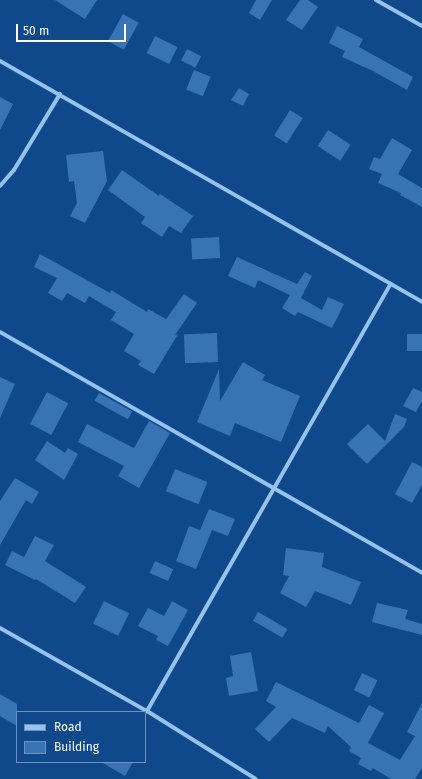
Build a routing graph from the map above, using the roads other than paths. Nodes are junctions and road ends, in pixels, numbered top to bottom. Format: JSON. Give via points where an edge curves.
{"nodes":[{"id":1,"x":376,"y":0,"type":"edge"},
{"id":2,"x":422,"y":26,"type":"edge"},
{"id":3,"x":0,"y":61,"type":"edge"},
{"id":4,"x":60,"y":94,"type":"junction"},
{"id":5,"x":0,"y":186,"type":"edge"},
{"id":6,"x":391,"y":284,"type":"junction"},
{"id":7,"x":422,"y":302,"type":"edge"},
{"id":8,"x":0,"y":332,"type":"edge"},
{"id":9,"x":275,"y":487,"type":"junction"},
{"id":10,"x":422,"y":573,"type":"edge"},
{"id":11,"x":0,"y":628,"type":"edge"},
{"id":12,"x":147,"y":711,"type":"junction"},
{"id":13,"x":256,"y":779,"type":"edge"}],
"edges":[{"from":1,"to":2,"type":"street"},
{"from":3,"to":4,"type":"street"},
{"from":4,"to":5,"type":"street","via":[[14,170]]},
{"from":4,"to":6,"type":"street"},
{"from":6,"to":7,"type":"street"},
{"from":6,"to":9,"type":"street"},
{"from":8,"to":9,"type":"street"},
{"from":9,"to":10,"type":"street"},
{"from":9,"to":12,"type":"street"},
{"from":11,"to":12,"type":"street"},
{"from":12,"to":13,"type":"street"}]}
